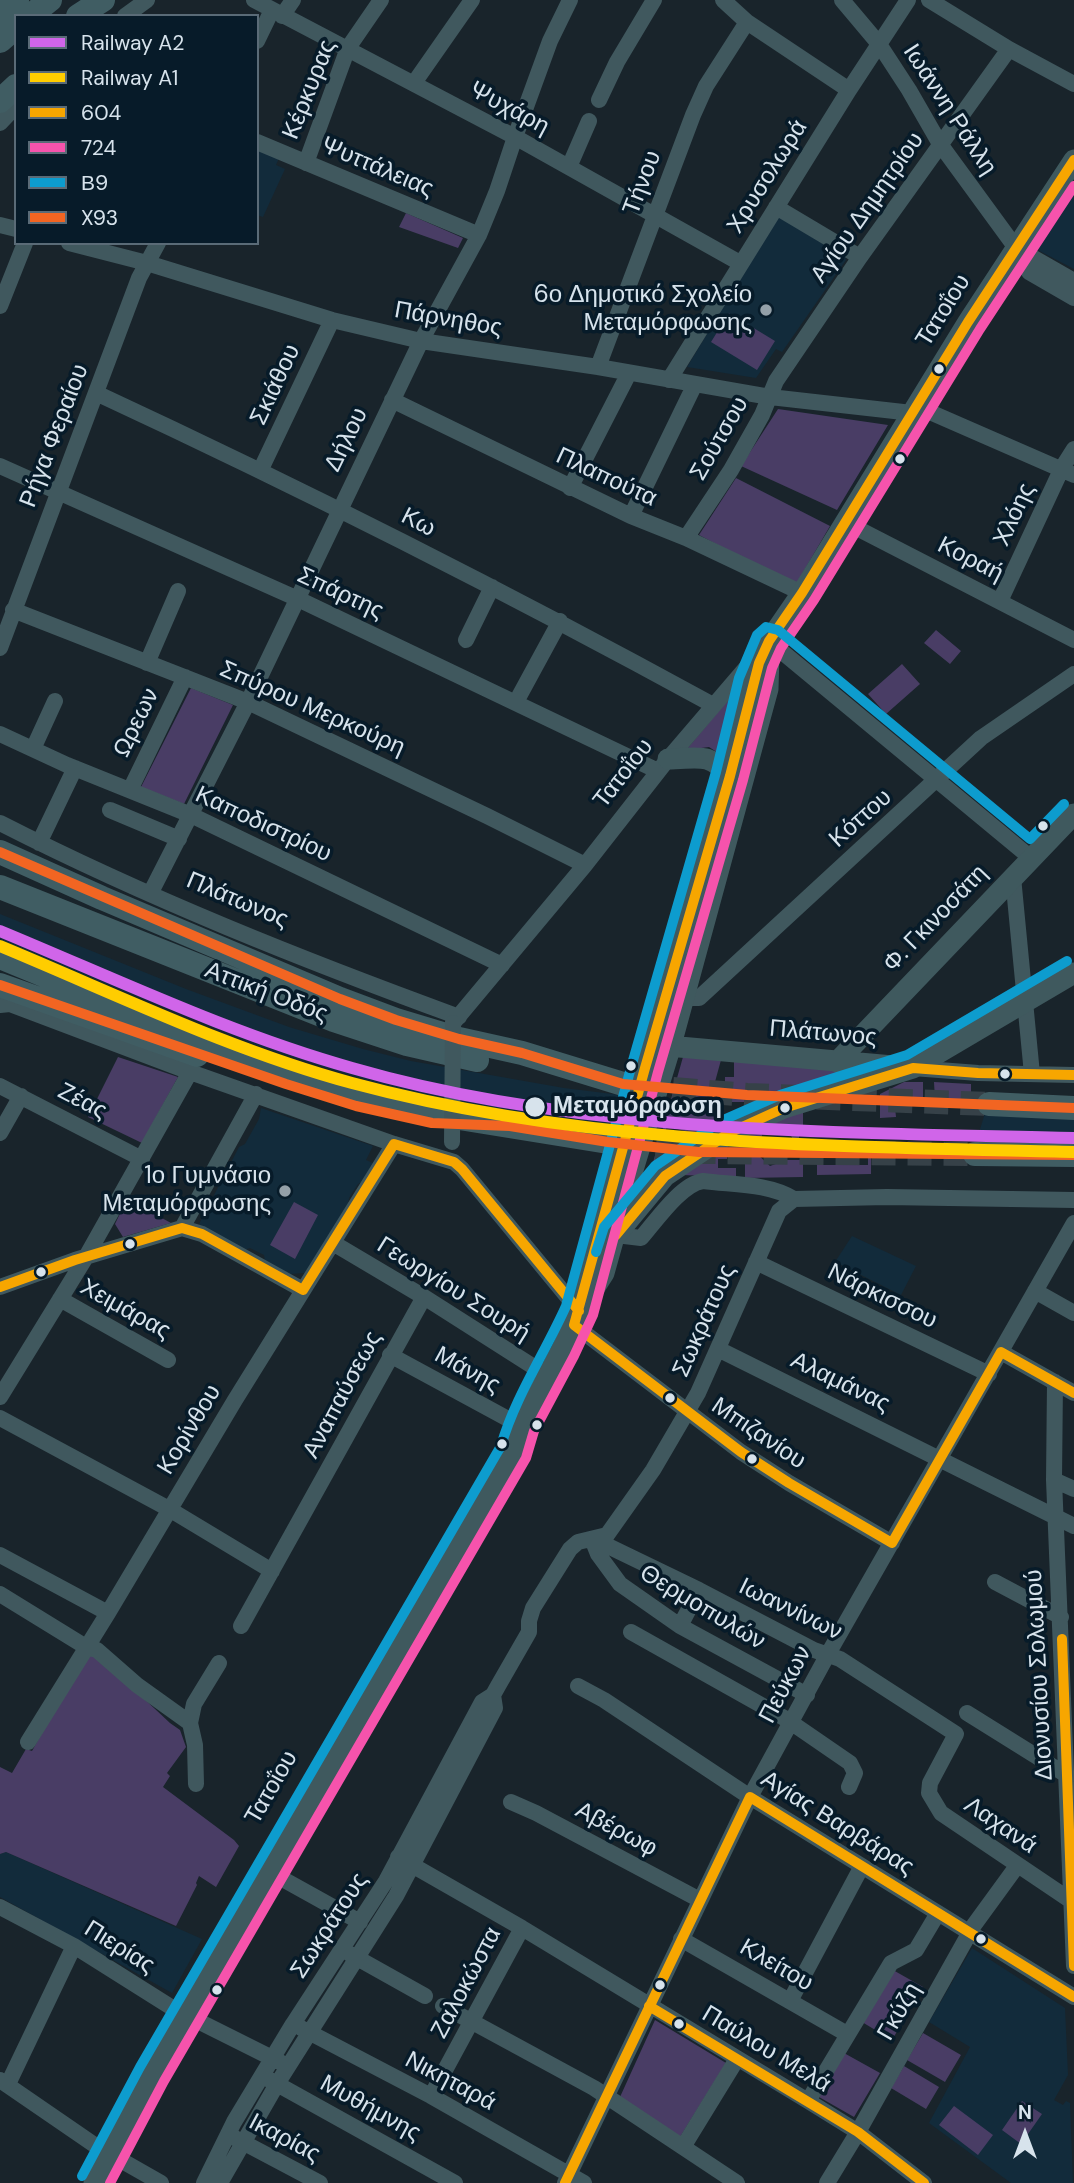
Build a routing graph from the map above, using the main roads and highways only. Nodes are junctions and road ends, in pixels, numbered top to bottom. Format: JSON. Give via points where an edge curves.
{"nodes":[{"id":1,"x":17,"y":0,"type":"edge"},
{"id":2,"x":50,"y":0,"type":"edge"},
{"id":3,"x":103,"y":0,"type":"edge"},
{"id":4,"x":0,"y":13,"type":"edge"},
{"id":5,"x":32,"y":14,"type":"edge"},
{"id":6,"x":81,"y":14,"type":"edge"},
{"id":7,"x":14,"y":29,"type":"edge"},
{"id":8,"x":0,"y":41,"type":"edge"},
{"id":9,"x":14,"y":70,"type":"edge"},
{"id":10,"x":0,"y":82,"type":"edge"},
{"id":11,"x":14,"y":88,"type":"edge"},
{"id":12,"x":0,"y":101,"type":"edge"},
{"id":13,"x":1074,"y":160,"type":"edge"},
{"id":14,"x":769,"y":641,"type":"junction"},
{"id":15,"x":663,"y":765,"type":"road end"},
{"id":16,"x":730,"y":776,"type":"junction"},
{"id":17,"x":1074,"y":814,"type":"edge"},
{"id":18,"x":0,"y":840,"type":"edge"},
{"id":19,"x":0,"y":852,"type":"edge"},
{"id":20,"x":0,"y":887,"type":"edge"},
{"id":21,"x":102,"y":898,"type":"junction"},
{"id":22,"x":0,"y":957,"type":"edge"},
{"id":23,"x":1074,"y":973,"type":"edge"},
{"id":24,"x":0,"y":985,"type":"edge"},
{"id":25,"x":661,"y":1048,"type":"junction"},
{"id":26,"x":837,"y":1062,"type":"junction"},
{"id":27,"x":913,"y":1068,"type":"junction"},
{"id":28,"x":989,"y":1104,"type":"tunnel mouth"},
{"id":29,"x":1074,"y":1108,"type":"edge"},
{"id":30,"x":510,"y":1126,"type":"junction"},
{"id":31,"x":608,"y":1142,"type":"tunnel mouth"},
{"id":32,"x":975,"y":1154,"type":"tunnel mouth"},
{"id":33,"x":1074,"y":1155,"type":"edge"},
{"id":34,"x":624,"y":1173,"type":"junction"},
{"id":35,"x":615,"y":1235,"type":"junction"},
{"id":36,"x":577,"y":1318,"type":"junction"},
{"id":37,"x":521,"y":1426,"type":"junction"},
{"id":38,"x":180,"y":2012,"type":"junction"},
{"id":39,"x":102,"y":2150,"type":"junction"},
{"id":40,"x":79,"y":2183,"type":"edge"},
{"id":41,"x":94,"y":2183,"type":"edge"}],
"edges":[{"from":1,"to":4,"type":"highway"},
{"from":2,"to":5,"type":"highway"},
{"from":3,"to":6,"type":"highway"},
{"from":7,"to":8,"type":"highway"},
{"from":9,"to":10,"type":"highway"},
{"from":11,"to":12,"type":"highway"},
{"from":13,"to":14,"type":"main road","name":"Τατοΐου"},
{"from":14,"to":16,"type":"main road","via":[[753,681]]},
{"from":14,"to":25,"type":"main road","via":[[768,689],[745,778],[683,998]]},
{"from":15,"to":16,"type":"main road","via":[[705,758],[719,763]]},
{"from":16,"to":25,"type":"main road"},
{"from":17,"to":26,"type":"main road","name":"Φ. Γκινοσάτη"},
{"from":18,"to":21,"type":"highway"},
{"from":19,"to":21,"type":"highway"},
{"from":20,"to":21,"type":"highway","name":"Αττική Οδός","via":[[260,992],[407,1044],[519,1069],[623,1084],[396,1020]]},
{"from":22,"to":30,"type":"highway","via":[[243,1056],[422,1112]]},
{"from":23,"to":27,"type":"main road"},
{"from":24,"to":30,"type":"highway","via":[[356,1106],[432,1123]]},
{"from":25,"to":26,"type":"main road","name":"Πλάτωνος"},
{"from":25,"to":34,"type":"main road","bridge":true},
{"from":26,"to":27,"type":"main road","name":"Πλάτωνος"},
{"from":27,"to":35,"type":"main road","via":[[784,1108],[729,1133],[665,1176]]},
{"from":28,"to":29,"type":"highway"},
{"from":30,"to":31,"type":"highway"},
{"from":32,"to":33,"type":"highway"},
{"from":34,"to":35,"type":"main road"},
{"from":34,"to":36,"type":"main road"},
{"from":35,"to":36,"type":"main road","via":[[604,1273]]},
{"from":36,"to":37,"type":"main road","name":"Τατοΐου"},
{"from":37,"to":38,"type":"main road","name":"Τατοΐου","via":[[503,1445]]},
{"from":37,"to":38,"type":"main road","name":"Τατοΐου","via":[[514,1451],[270,1872]]},
{"from":38,"to":39,"type":"main road","name":"Τατοΐου"},
{"from":39,"to":40,"type":"main road","name":"Τατοΐου"},
{"from":39,"to":41,"type":"main road","name":"Τατοΐου"}]}
